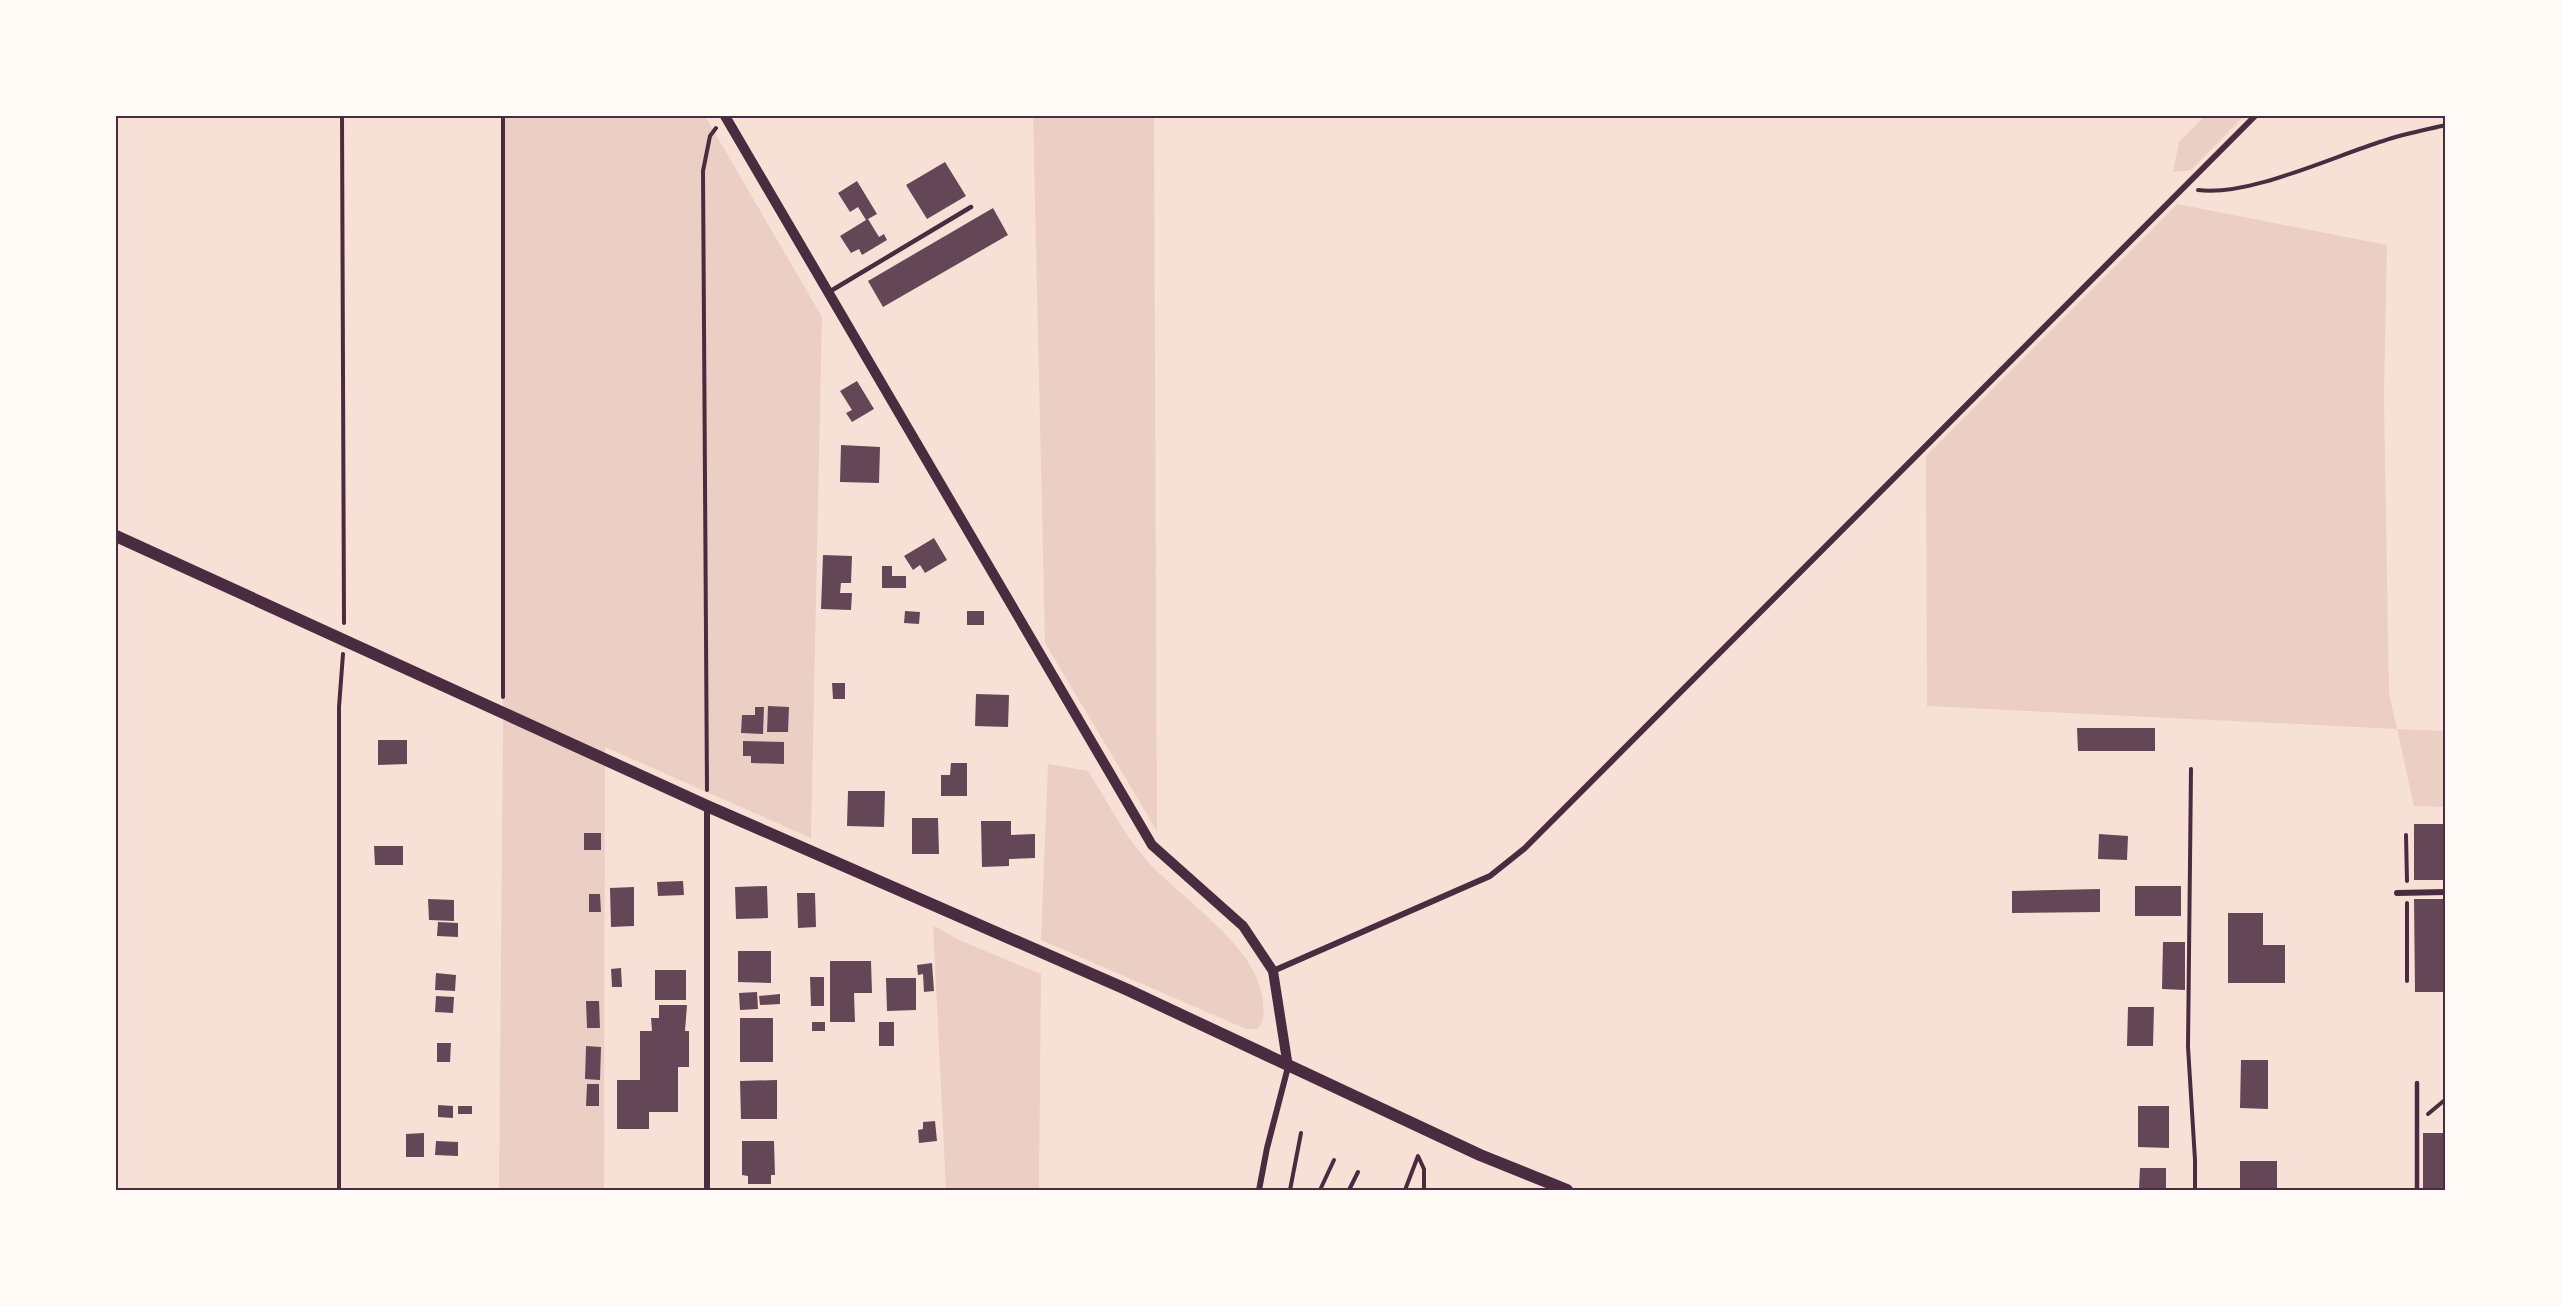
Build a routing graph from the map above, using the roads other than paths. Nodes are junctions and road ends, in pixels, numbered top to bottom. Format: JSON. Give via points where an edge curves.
{"nodes":[{"id":1,"x":726,"y":116,"type":"edge"},
{"id":2,"x":2255,"y":116,"type":"edge"},
{"id":3,"x":971,"y":207,"type":"dead end"},
{"id":4,"x":829,"y":293,"type":"junction"},
{"id":5,"x":116,"y":536,"type":"edge"},
{"id":6,"x":707,"y":806,"type":"junction"},
{"id":7,"x":2445,"y":892,"type":"edge"},
{"id":8,"x":2397,"y":893,"type":"dead end"},
{"id":9,"x":1273,"y":971,"type":"junction"},
{"id":10,"x":1288,"y":1067,"type":"junction"},
{"id":11,"x":2417,"y":1083,"type":"dead end"},
{"id":12,"x":707,"y":1191,"type":"edge"},
{"id":13,"x":1259,"y":1191,"type":"edge"},
{"id":14,"x":1567,"y":1191,"type":"edge"},
{"id":15,"x":2417,"y":1191,"type":"edge"}],
"edges":[{"from":1,"to":4,"type":"street"},
{"from":2,"to":9,"type":"street","via":[[1526,848],[1490,876]]},
{"from":3,"to":4,"type":"lane"},
{"from":4,"to":9,"type":"street","via":[[1152,845],[1243,926]]},
{"from":5,"to":6,"type":"main road"},
{"from":6,"to":10,"type":"main road","via":[[1128,990]]},
{"from":6,"to":12,"type":"street"},
{"from":7,"to":8,"type":"street"},
{"from":9,"to":10,"type":"street"},
{"from":10,"to":13,"type":"street"},
{"from":10,"to":14,"type":"main road"},
{"from":11,"to":15,"type":"lane"}]}
